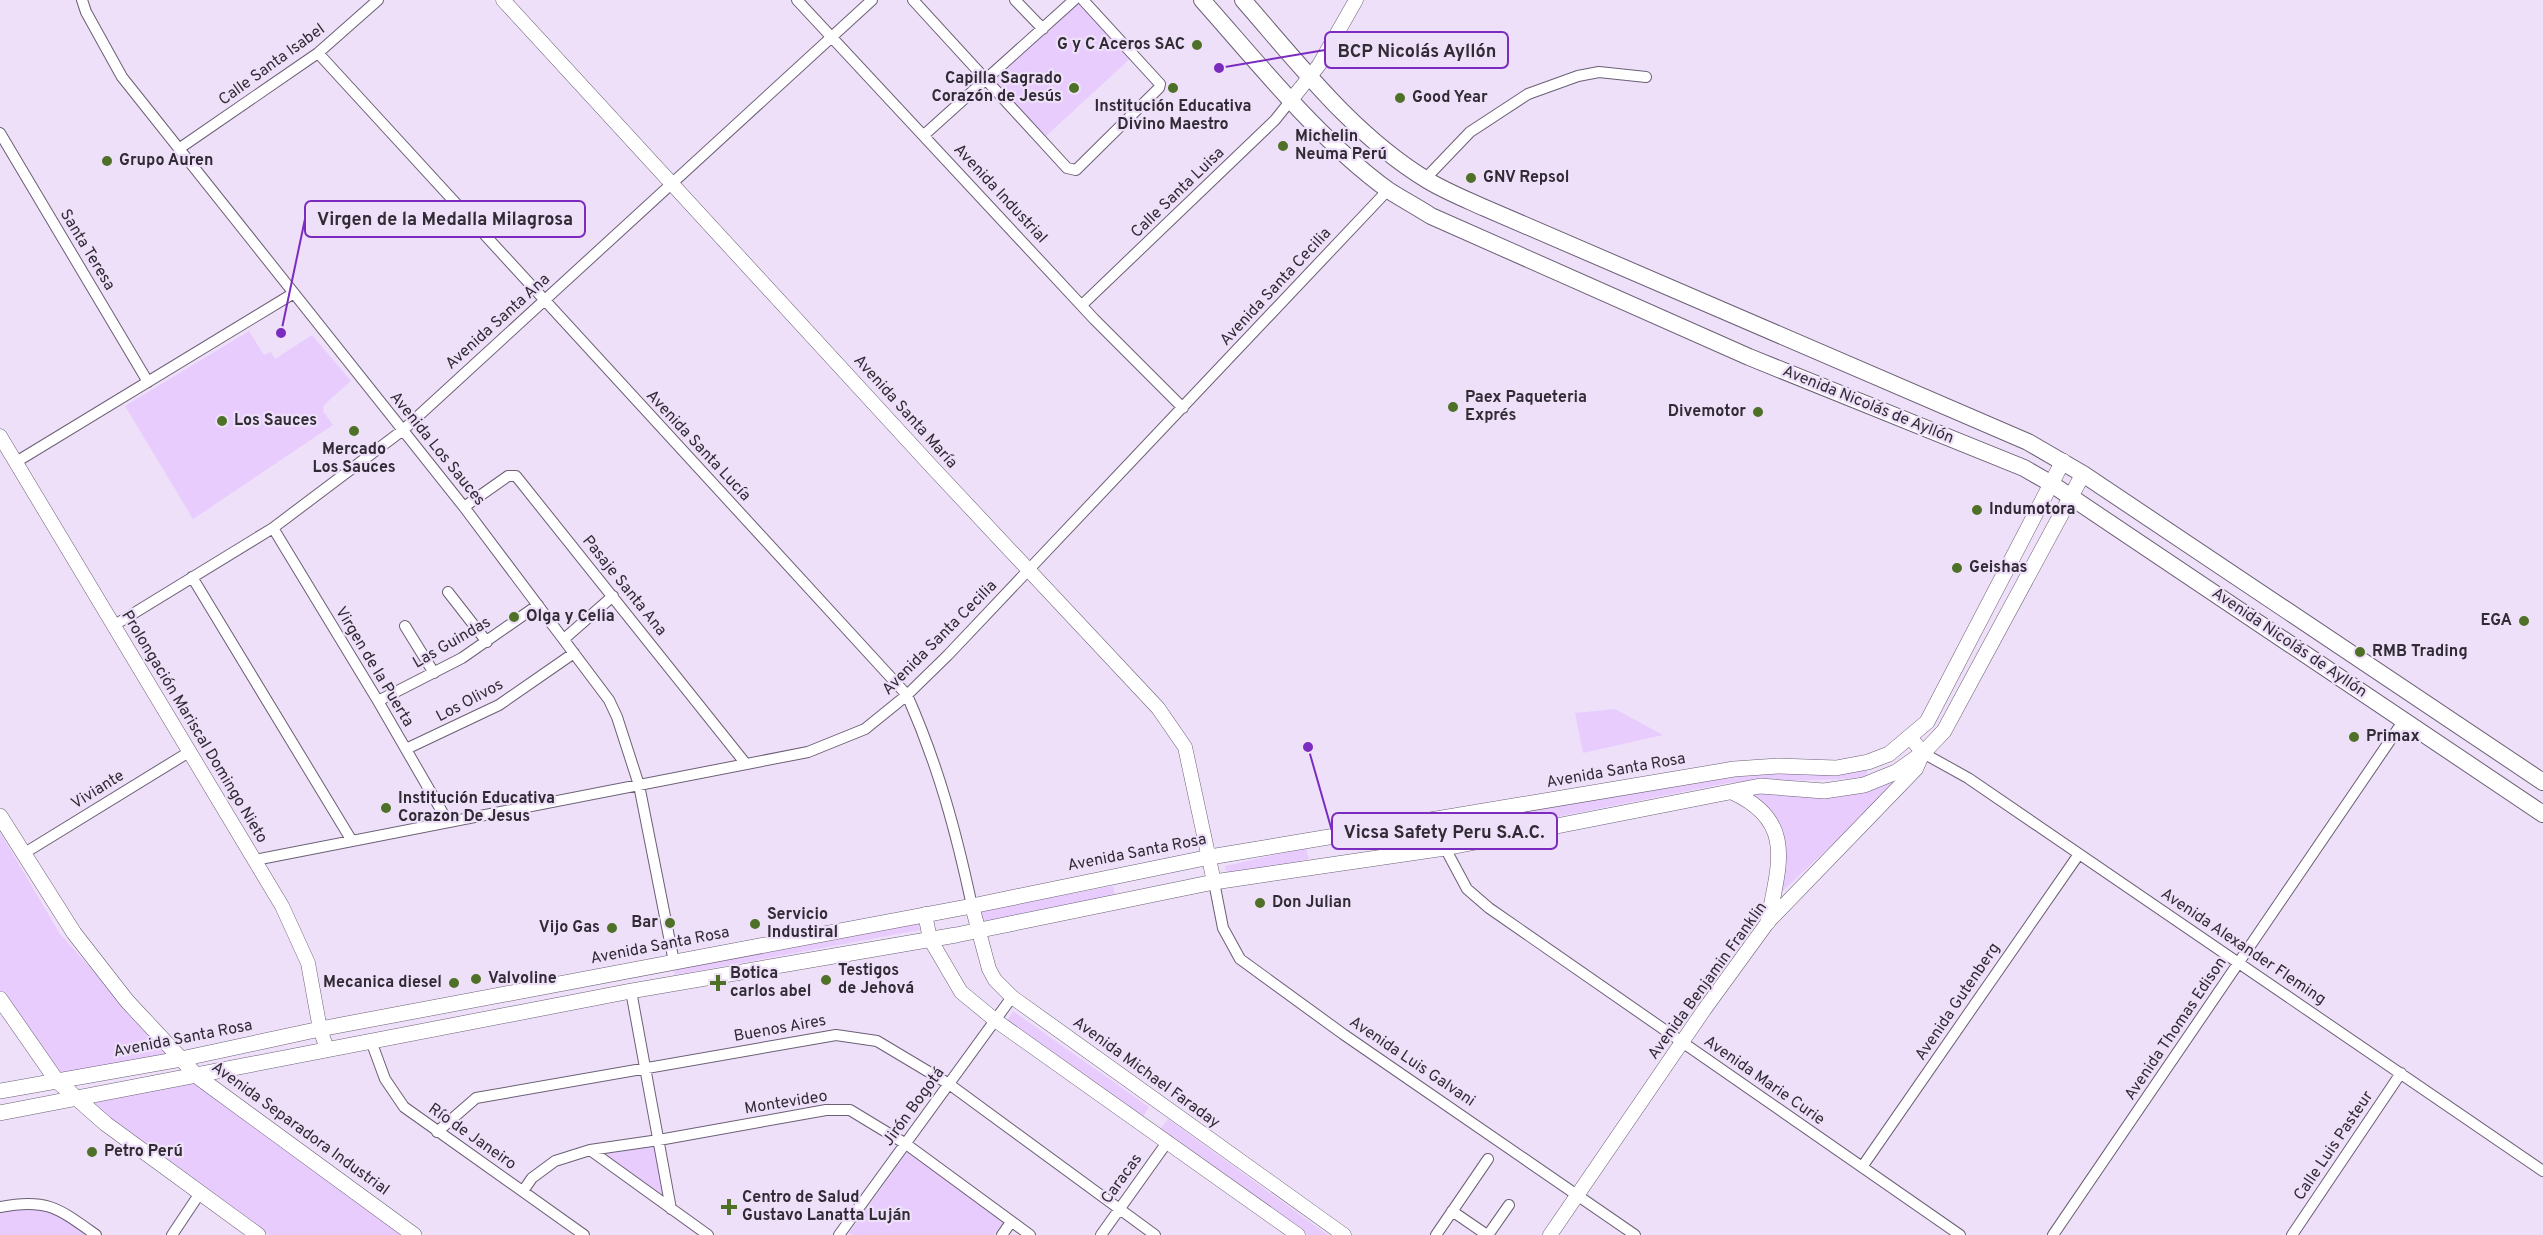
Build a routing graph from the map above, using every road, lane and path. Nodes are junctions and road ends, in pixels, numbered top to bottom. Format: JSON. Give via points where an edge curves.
{"nodes":[{"id":1,"x":82,"y":0,"type":"edge"},
{"id":2,"x":378,"y":0,"type":"edge"},
{"id":3,"x":503,"y":0,"type":"edge"},
{"id":4,"x":797,"y":0,"type":"edge"},
{"id":5,"x":872,"y":0,"type":"edge"},
{"id":6,"x":913,"y":0,"type":"edge"},
{"id":7,"x":1015,"y":0,"type":"edge"},
{"id":8,"x":1074,"y":0,"type":"edge"},
{"id":9,"x":1083,"y":0,"type":"edge"},
{"id":10,"x":1202,"y":0,"type":"edge"},
{"id":11,"x":1243,"y":0,"type":"edge"},
{"id":12,"x":1356,"y":0,"type":"edge"},
{"id":13,"x":1043,"y":29,"type":"junction"},
{"id":14,"x":832,"y":37,"type":"junction"},
{"id":15,"x":318,"y":53,"type":"junction"},
{"id":16,"x":1646,"y":76,"type":"dead end"},
{"id":17,"x":1310,"y":77,"type":"junction"},
{"id":18,"x":987,"y":79,"type":"junction"},
{"id":19,"x":1291,"y":100,"type":"junction"},
{"id":20,"x":0,"y":133,"type":"edge"},
{"id":21,"x":924,"y":135,"type":"junction"},
{"id":22,"x":180,"y":148,"type":"junction"},
{"id":23,"x":1425,"y":179,"type":"junction"},
{"id":24,"x":672,"y":182,"type":"junction"},
{"id":25,"x":1388,"y":190,"type":"junction"},
{"id":26,"x":294,"y":293,"type":"junction"},
{"id":27,"x":546,"y":299,"type":"junction"},
{"id":28,"x":1083,"y":304,"type":"junction"},
{"id":29,"x":148,"y":382,"type":"junction"},
{"id":30,"x":1183,"y":408,"type":"junction"},
{"id":31,"x":403,"y":430,"type":"junction"},
{"id":32,"x":0,"y":436,"type":"edge"},
{"id":33,"x":2063,"y":461,"type":"junction"},
{"id":34,"x":16,"y":462,"type":"junction"},
{"id":35,"x":2083,"y":474,"type":"junction"},
{"id":36,"x":2050,"y":483,"type":"junction"},
{"id":37,"x":2072,"y":496,"type":"junction"},
{"id":38,"x":464,"y":507,"type":"junction"},
{"id":39,"x":273,"y":528,"type":"junction"},
{"id":40,"x":1028,"y":570,"type":"junction"},
{"id":41,"x":192,"y":577,"type":"junction"},
{"id":42,"x":448,"y":592,"type":"dead end"},
{"id":43,"x":613,"y":596,"type":"junction"},
{"id":44,"x":538,"y":605,"type":"junction"},
{"id":45,"x":113,"y":626,"type":"junction"},
{"id":46,"x":405,"y":626,"type":"dead end"},
{"id":47,"x":564,"y":639,"type":"junction"},
{"id":48,"x":487,"y":642,"type":"junction"},
{"id":49,"x":574,"y":653,"type":"junction"},
{"id":50,"x":434,"y":673,"type":"junction"},
{"id":51,"x":908,"y":695,"type":"junction"},
{"id":52,"x":378,"y":700,"type":"junction"},
{"id":53,"x":2404,"y":720,"type":"junction"},
{"id":54,"x":1910,"y":737,"type":"junction"},
{"id":55,"x":406,"y":749,"type":"junction"},
{"id":56,"x":189,"y":752,"type":"junction"},
{"id":57,"x":1923,"y":753,"type":"junction"},
{"id":58,"x":746,"y":764,"type":"junction"},
{"id":59,"x":2543,"y":782,"type":"edge"},
{"id":60,"x":639,"y":784,"type":"junction"},
{"id":61,"x":1732,"y":792,"type":"junction"},
{"id":62,"x":2543,"y":814,"type":"edge"},
{"id":63,"x":0,"y":816,"type":"edge"},
{"id":64,"x":1439,"y":820,"type":"junction"},
{"id":65,"x":448,"y":822,"type":"junction"},
{"id":66,"x":351,"y":840,"type":"junction"},
{"id":67,"x":1444,"y":848,"type":"junction"},
{"id":68,"x":23,"y":854,"type":"junction"},
{"id":69,"x":2079,"y":854,"type":"junction"},
{"id":70,"x":1210,"y":856,"type":"junction"},
{"id":71,"x":255,"y":860,"type":"junction"},
{"id":72,"x":1214,"y":882,"type":"junction"},
{"id":73,"x":972,"y":906,"type":"junction"},
{"id":74,"x":925,"y":914,"type":"junction"},
{"id":75,"x":1768,"y":922,"type":"junction"},
{"id":76,"x":979,"y":930,"type":"junction"},
{"id":77,"x":930,"y":939,"type":"junction"},
{"id":78,"x":674,"y":962,"type":"junction"},
{"id":79,"x":2239,"y":963,"type":"junction"},
{"id":80,"x":631,"y":991,"type":"junction"},
{"id":81,"x":1012,"y":997,"type":"junction"},
{"id":82,"x":0,"y":999,"type":"edge"},
{"id":83,"x":995,"y":1020,"type":"junction"},
{"id":84,"x":320,"y":1029,"type":"junction"},
{"id":85,"x":371,"y":1041,"type":"junction"},
{"id":86,"x":1682,"y":1042,"type":"junction"},
{"id":87,"x":327,"y":1049,"type":"junction"},
{"id":88,"x":181,"y":1059,"type":"junction"},
{"id":89,"x":645,"y":1067,"type":"junction"},
{"id":90,"x":2401,"y":1073,"type":"junction"},
{"id":91,"x":198,"y":1077,"type":"junction"},
{"id":92,"x":57,"y":1081,"type":"junction"},
{"id":93,"x":949,"y":1084,"type":"junction"},
{"id":94,"x":0,"y":1091,"type":"edge"},
{"id":95,"x":78,"y":1099,"type":"junction"},
{"id":96,"x":1162,"y":1104,"type":"junction"},
{"id":97,"x":0,"y":1113,"type":"edge"},
{"id":98,"x":1147,"y":1126,"type":"junction"},
{"id":99,"x":437,"y":1132,"type":"junction"},
{"id":100,"x":659,"y":1140,"type":"junction"},
{"id":101,"x":1168,"y":1141,"type":"junction"},
{"id":102,"x":906,"y":1144,"type":"junction"},
{"id":103,"x":590,"y":1150,"type":"junction"},
{"id":104,"x":1488,"y":1159,"type":"dead end"},
{"id":105,"x":1862,"y":1167,"type":"junction"},
{"id":106,"x":2543,"y":1171,"type":"edge"},
{"id":107,"x":523,"y":1191,"type":"junction"},
{"id":108,"x":200,"y":1193,"type":"junction"},
{"id":109,"x":1578,"y":1196,"type":"junction"},
{"id":110,"x":1509,"y":1205,"type":"dead end"},
{"id":111,"x":0,"y":1208,"type":"edge"},
{"id":112,"x":671,"y":1209,"type":"junction"},
{"id":113,"x":1119,"y":1209,"type":"junction"},
{"id":114,"x":1452,"y":1211,"type":"junction"},
{"id":115,"x":1011,"y":1222,"type":"junction"},
{"id":116,"x":2297,"y":1233,"type":"edge"},
{"id":117,"x":96,"y":1235,"type":"edge"},
{"id":118,"x":172,"y":1235,"type":"edge"},
{"id":119,"x":258,"y":1235,"type":"edge"},
{"id":120,"x":414,"y":1235,"type":"edge"},
{"id":121,"x":584,"y":1235,"type":"edge"},
{"id":122,"x":708,"y":1235,"type":"edge"},
{"id":123,"x":839,"y":1235,"type":"edge"},
{"id":124,"x":1002,"y":1235,"type":"edge"},
{"id":125,"x":1029,"y":1235,"type":"edge"},
{"id":126,"x":1101,"y":1235,"type":"edge"},
{"id":127,"x":1155,"y":1235,"type":"edge"},
{"id":128,"x":1298,"y":1235,"type":"edge"},
{"id":129,"x":1344,"y":1235,"type":"edge"},
{"id":130,"x":1436,"y":1235,"type":"edge"},
{"id":131,"x":1488,"y":1235,"type":"edge"},
{"id":132,"x":1550,"y":1235,"type":"edge"},
{"id":133,"x":1635,"y":1235,"type":"edge"},
{"id":134,"x":1960,"y":1235,"type":"edge"},
{"id":135,"x":2053,"y":1235,"type":"edge"}],
"edges":[{"from":1,"to":22,"type":"street","name":"Avenida Los Sauces","via":[[122,77]]},
{"from":2,"to":15,"type":"street","name":"Calle Santa Isabel"},
{"from":3,"to":24,"type":"street","name":"Avenida Santa María"},
{"from":4,"to":14,"type":"street","name":"Avenida Industrial"},
{"from":5,"to":14,"type":"street","name":"Avenida Santa Ana"},
{"from":6,"to":18,"type":"street"},
{"from":7,"to":13,"type":"street"},
{"from":8,"to":13,"type":"street"},
{"from":9,"to":18,"type":"street","via":[[1159,81],[1160,88],[1076,170],[1067,168]]},
{"from":10,"to":19,"type":"main road","name":"Avenida Nicolás de Ayllón"},
{"from":11,"to":17,"type":"main road","name":"Avenida Nicolás de Ayllón"},
{"from":12,"to":17,"type":"street"},
{"from":13,"to":18,"type":"street"},
{"from":14,"to":21,"type":"street","name":"Avenida Industrial"},
{"from":14,"to":24,"type":"street","name":"Avenida Santa Ana"},
{"from":15,"to":22,"type":"street","name":"Calle Santa Isabel"},
{"from":15,"to":27,"type":"street","name":"Avenida Santa Lucía"},
{"from":16,"to":23,"type":"street","via":[[1599,72],[1578,75],[1528,94],[1470,132]]},
{"from":17,"to":19,"type":"street"},
{"from":17,"to":23,"type":"main road","name":"Avenida Nicolás de Ayllón","via":[[1365,133]]},
{"from":18,"to":21,"type":"street"},
{"from":19,"to":25,"type":"main road","name":"Avenida Nicolás de Ayllón"},
{"from":19,"to":28,"type":"street","name":"Calle Santa Luisa"},
{"from":20,"to":29,"type":"street","name":"Santa Teresa"},
{"from":21,"to":28,"type":"street","name":"Avenida Industrial"},
{"from":22,"to":26,"type":"street","name":"Avenida Los Sauces"},
{"from":23,"to":33,"type":"main road","name":"Avenida Nicolás de Ayllón","via":[[1905,387]]},
{"from":24,"to":27,"type":"street","name":"Avenida Santa Ana"},
{"from":24,"to":40,"type":"street","name":"Avenida Santa María"},
{"from":25,"to":30,"type":"street","name":"Avenida Santa Cecilia"},
{"from":25,"to":36,"type":"main road","name":"Avenida Nicolás de Ayllón","via":[[1431,216],[1749,357],[2024,468]]},
{"from":26,"to":29,"type":"street"},
{"from":26,"to":31,"type":"street","name":"Avenida Los Sauces"},
{"from":27,"to":31,"type":"street","name":"Avenida Santa Ana"},
{"from":27,"to":51,"type":"street","name":"Avenida Santa Lucía"},
{"from":28,"to":30,"type":"street","name":"Avenida Industrial"},
{"from":29,"to":34,"type":"street"},
{"from":30,"to":40,"type":"street","name":"Avenida Santa Cecilia"},
{"from":31,"to":38,"type":"street","name":"Avenida Los Sauces"},
{"from":31,"to":39,"type":"street","name":"Avenida Santa Ana"},
{"from":32,"to":34,"type":"street","name":"Prolongación Mariscal Domingo Nieto"},
{"from":33,"to":35,"type":"main road","name":"Avenida Nicolás de Ayllón"},
{"from":33,"to":36,"type":"main road","name":"Avenida Santa Rosa"},
{"from":34,"to":45,"type":"street","name":"Prolongación Mariscal Domingo Nieto"},
{"from":35,"to":37,"type":"main road"},
{"from":35,"to":59,"type":"main road","name":"Avenida Nicolás de Ayllón"},
{"from":36,"to":37,"type":"main road","name":"Avenida Nicolás de Ayllón"},
{"from":36,"to":54,"type":"main road","name":"Avenida Santa Rosa","via":[[1927,722]]},
{"from":37,"to":53,"type":"main road","name":"Avenida Nicolás de Ayllón"},
{"from":37,"to":57,"type":"main road","via":[[1944,730]]},
{"from":38,"to":43,"type":"street","name":"Pasaje Santa Ana","via":[[508,476],[516,477]]},
{"from":38,"to":44,"type":"street","name":"Avenida Los Sauces"},
{"from":39,"to":41,"type":"street","name":"Avenida Santa Ana"},
{"from":39,"to":52,"type":"street","name":"Virgen de la Puerta"},
{"from":40,"to":51,"type":"street","name":"Avenida Santa Cecilia"},
{"from":40,"to":70,"type":"street","name":"Avenida Santa María","via":[[1158,708],[1177,734],[1185,747]]},
{"from":41,"to":45,"type":"street","name":"Avenida Santa Ana"},
{"from":41,"to":66,"type":"street"},
{"from":42,"to":48,"type":"street"},
{"from":43,"to":47,"type":"street"},
{"from":43,"to":58,"type":"street","name":"Pasaje Santa Ana"},
{"from":44,"to":47,"type":"street","name":"Avenida Los Sauces"},
{"from":44,"to":48,"type":"street","name":"Las Guindas"},
{"from":45,"to":56,"type":"street","name":"Prolongación Mariscal Domingo Nieto"},
{"from":46,"to":50,"type":"street"},
{"from":47,"to":49,"type":"street","name":"Avenida Los Sauces"},
{"from":48,"to":50,"type":"street","name":"Las Guindas"},
{"from":49,"to":55,"type":"street","name":"Los Olivos","via":[[499,705]]},
{"from":49,"to":60,"type":"street","name":"Avenida Los Sauces","via":[[614,708]]},
{"from":50,"to":52,"type":"street","name":"Las Guindas"},
{"from":51,"to":58,"type":"street","name":"Avenida Santa Cecilia","via":[[865,729],[808,752]]},
{"from":51,"to":73,"type":"street","name":"Avenida Santa Lucía","via":[[930,747],[958,840]]},
{"from":52,"to":55,"type":"street","name":"Virgen de la Puerta"},
{"from":53,"to":62,"type":"main road","name":"Avenida Nicolás de Ayllón"},
{"from":53,"to":79,"type":"street","name":"Avenida Thomas Edison"},
{"from":54,"to":57,"type":"street"},
{"from":54,"to":64,"type":"main road","name":"Avenida Santa Rosa","via":[[1889,754],[1836,768],[1734,769]]},
{"from":55,"to":65,"type":"street","name":"Virgen de la Puerta"},
{"from":56,"to":68,"type":"street","name":"Viviante"},
{"from":56,"to":71,"type":"street","name":"Prolongación Mariscal Domingo Nieto"},
{"from":57,"to":61,"type":"main road","via":[[1896,772],[1864,785],[1824,791],[1760,786]]},
{"from":57,"to":69,"type":"street","name":"Avenida Alexander Fleming","via":[[1968,778]]},
{"from":57,"to":75,"type":"street","name":"Avenida Benjamin Franklin","via":[[1916,769],[1897,790]]},
{"from":58,"to":60,"type":"street","name":"Avenida Santa Cecilia"},
{"from":60,"to":65,"type":"street","name":"Avenida Santa Cecilia"},
{"from":60,"to":78,"type":"street","name":"Avenida Los Sauces"},
{"from":61,"to":67,"type":"main road"},
{"from":61,"to":75,"type":"main road","via":[[1752,801],[1770,819],[1778,838],[1777,874]]},
{"from":63,"to":68,"type":"main road","name":"Avenida Separadora Industrial"},
{"from":64,"to":67,"type":"street","name":"Avenida Marie Curie"},
{"from":64,"to":70,"type":"main road","name":"Avenida Santa Rosa"},
{"from":65,"to":66,"type":"street","name":"Avenida Santa Cecilia"},
{"from":66,"to":71,"type":"street","name":"Avenida Santa Cecilia"},
{"from":67,"to":72,"type":"main road"},
{"from":67,"to":86,"type":"street","name":"Avenida Marie Curie","via":[[1474,896]]},
{"from":68,"to":88,"type":"main road","name":"Avenida Separadora Industrial","via":[[74,933],[120,993]]},
{"from":69,"to":79,"type":"street","name":"Avenida Alexander Fleming"},
{"from":69,"to":105,"type":"street","name":"Avenida Gutenberg"},
{"from":70,"to":72,"type":"street","name":"Avenida Santa María"},
{"from":70,"to":73,"type":"main road","name":"Avenida Santa Rosa"},
{"from":71,"to":84,"type":"street","name":"Prolongación Mariscal Domingo Nieto","via":[[308,963]]},
{"from":72,"to":76,"type":"main road"},
{"from":72,"to":109,"type":"street","name":"Avenida Luis Galvani","via":[[1223,928],[1240,959]]},
{"from":73,"to":74,"type":"main road","name":"Avenida Santa Rosa"},
{"from":73,"to":76,"type":"street","name":"Avenida Michael Faraday"},
{"from":74,"to":77,"type":"street"},
{"from":74,"to":78,"type":"main road","name":"Avenida Santa Rosa"},
{"from":75,"to":86,"type":"street","name":"Avenida Benjamin Franklin"},
{"from":76,"to":77,"type":"main road"},
{"from":76,"to":81,"type":"street","name":"Avenida Michael Faraday","via":[[989,969]]},
{"from":77,"to":80,"type":"main road"},
{"from":77,"to":83,"type":"street","via":[[961,992]]},
{"from":78,"to":84,"type":"main road","name":"Avenida Santa Rosa"},
{"from":79,"to":90,"type":"street","name":"Avenida Alexander Fleming"},
{"from":79,"to":135,"type":"street","name":"Avenida Thomas Edison"},
{"from":80,"to":85,"type":"main road"},
{"from":80,"to":89,"type":"street"},
{"from":81,"to":83,"type":"street","name":"Jirón Bogotá"},
{"from":81,"to":96,"type":"street","name":"Avenida Michael Faraday"},
{"from":82,"to":92,"type":"main road"},
{"from":83,"to":93,"type":"street","name":"Jirón Bogotá"},
{"from":83,"to":98,"type":"street"},
{"from":84,"to":87,"type":"street","name":"Prolongación Mariscal Domingo Nieto"},
{"from":84,"to":88,"type":"main road","name":"Avenida Santa Rosa"},
{"from":85,"to":87,"type":"main road"},
{"from":85,"to":99,"type":"street","name":"Río de Janeiro","via":[[385,1079],[404,1107]]},
{"from":86,"to":105,"type":"street","name":"Avenida Marie Curie"},
{"from":86,"to":109,"type":"street","name":"Avenida Benjamin Franklin"},
{"from":87,"to":91,"type":"main road"},
{"from":88,"to":91,"type":"main road","name":"Avenida Separadora Industrial"},
{"from":88,"to":92,"type":"main road","name":"Avenida Santa Rosa"},
{"from":89,"to":93,"type":"street","name":"Buenos Aires","via":[[836,1035],[877,1041]]},
{"from":89,"to":99,"type":"street","name":"Buenos Aires","via":[[476,1098]]},
{"from":89,"to":100,"type":"street"},
{"from":90,"to":106,"type":"street","name":"Avenida Alexander Fleming"},
{"from":90,"to":116,"type":"street","name":"Calle Luis Pasteur"},
{"from":91,"to":95,"type":"main road"},
{"from":91,"to":120,"type":"main road","name":"Avenida Separadora Industrial"},
{"from":92,"to":94,"type":"main road","name":"Avenida Santa Rosa"},
{"from":92,"to":95,"type":"main road"},
{"from":93,"to":102,"type":"street","name":"Jirón Bogotá"},
{"from":93,"to":113,"type":"street","name":"Buenos Aires"},
{"from":95,"to":97,"type":"main road"},
{"from":95,"to":108,"type":"main road"},
{"from":96,"to":98,"type":"street"},
{"from":96,"to":129,"type":"street","name":"Avenida Michael Faraday"},
{"from":98,"to":101,"type":"street"},
{"from":99,"to":107,"type":"street","name":"Río de Janeiro"},
{"from":100,"to":102,"type":"street","name":"Montevideo","via":[[826,1110],[850,1110]]},
{"from":100,"to":103,"type":"street","name":"Montevideo"},
{"from":100,"to":112,"type":"street"},
{"from":101,"to":113,"type":"street","name":"Caracas"},
{"from":101,"to":128,"type":"street"},
{"from":102,"to":115,"type":"street","name":"Montevideo"},
{"from":102,"to":123,"type":"street","name":"Jirón Bogotá"},
{"from":103,"to":107,"type":"street","name":"Montevideo","via":[[555,1161],[532,1178]]},
{"from":103,"to":112,"type":"street"},
{"from":104,"to":114,"type":"street"},
{"from":105,"to":134,"type":"street","name":"Avenida Marie Curie"},
{"from":107,"to":121,"type":"street","name":"Río de Janeiro"},
{"from":108,"to":118,"type":"street"},
{"from":108,"to":119,"type":"main road"},
{"from":109,"to":132,"type":"street","name":"Avenida Benjamin Franklin"},
{"from":109,"to":133,"type":"street","name":"Avenida Luis Galvani"},
{"from":110,"to":131,"type":"street"},
{"from":111,"to":117,"type":"street","via":[[42,1203],[64,1212]]},
{"from":112,"to":122,"type":"street"},
{"from":113,"to":126,"type":"street","name":"Caracas"},
{"from":113,"to":127,"type":"street","name":"Buenos Aires"},
{"from":114,"to":130,"type":"street"},
{"from":114,"to":131,"type":"street"},
{"from":115,"to":124,"type":"street"},
{"from":115,"to":125,"type":"street","name":"Montevideo"}]}
